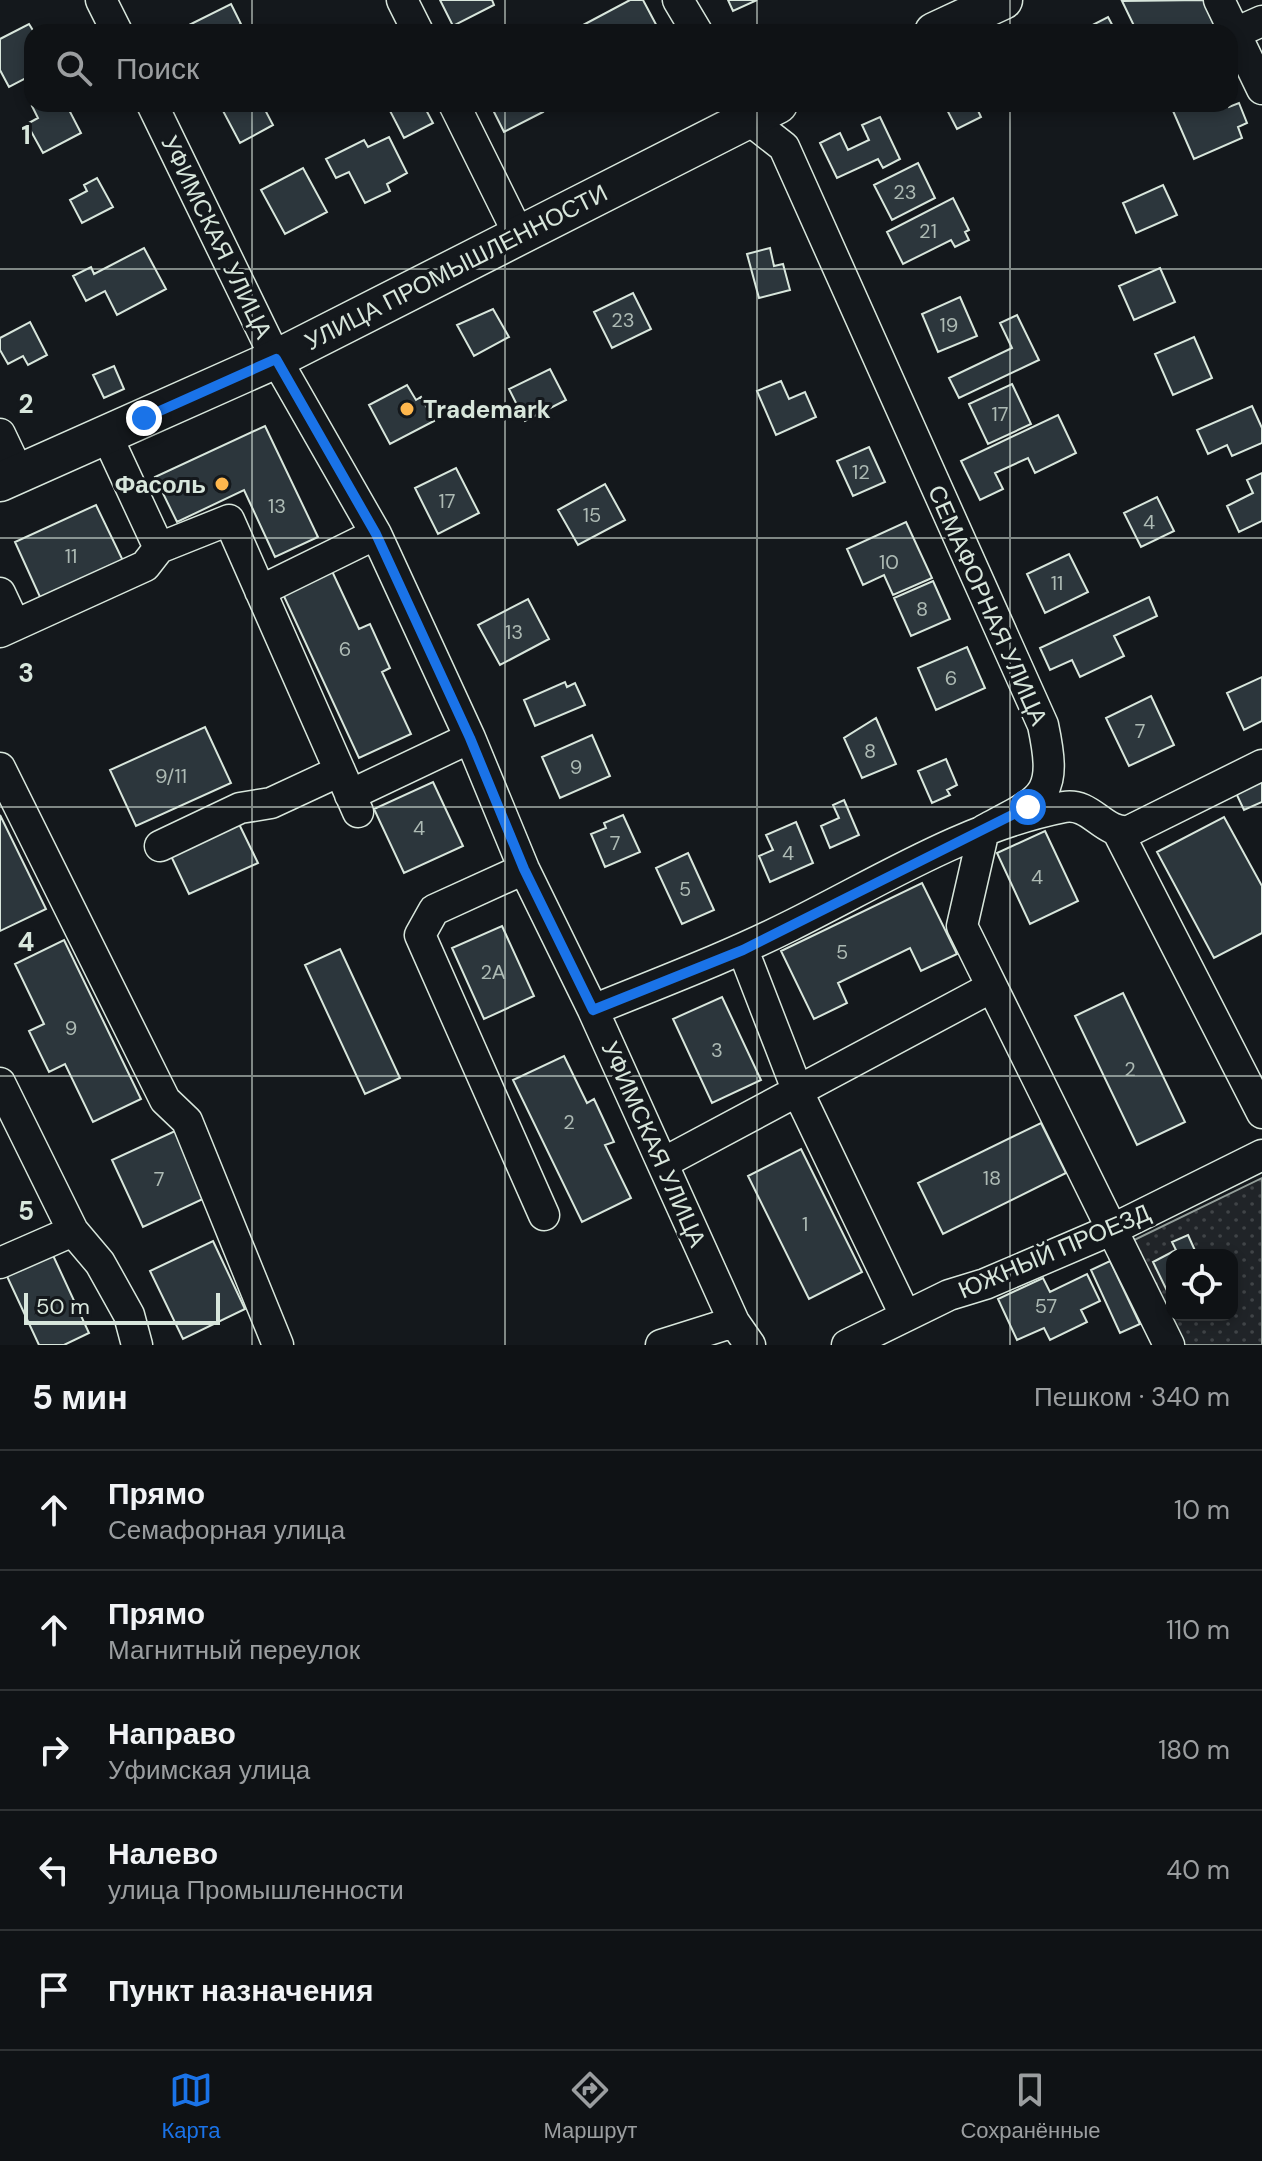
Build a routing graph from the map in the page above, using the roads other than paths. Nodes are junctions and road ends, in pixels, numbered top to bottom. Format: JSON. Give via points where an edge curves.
{"nodes":[{"id":1,"x":101,"y":0,"type":"edge"},
{"id":2,"x":402,"y":0,"type":"edge"},
{"id":3,"x":678,"y":0,"type":"edge"},
{"id":4,"x":1003,"y":0,"type":"edge"},
{"id":5,"x":1219,"y":0,"type":"edge"},
{"id":6,"x":113,"y":24,"type":"edge"},
{"id":7,"x":414,"y":24,"type":"edge"},
{"id":8,"x":692,"y":24,"type":"edge"},
{"id":9,"x":951,"y":24,"type":"edge"},
{"id":10,"x":1248,"y":27,"type":"edge"},
{"id":11,"x":1262,"y":89,"type":"edge"},
{"id":12,"x":156,"y":112,"type":"edge"},
{"id":13,"x":458,"y":112,"type":"edge"},
{"id":14,"x":748,"y":112,"type":"edge"},
{"id":15,"x":756,"y":112,"type":"edge"},
{"id":16,"x":518,"y":233,"type":"junction"},
{"id":17,"x":276,"y":359,"type":"junction"},
{"id":18,"x":0,"y":434,"type":"edge"},
{"id":19,"x":106,"y":434,"type":"junction"},
{"id":20,"x":10,"y":478,"type":"edge"},
{"id":21,"x":376,"y":534,"type":"junction"},
{"id":22,"x":159,"y":548,"type":"junction"},
{"id":23,"x":260,"y":591,"type":"junction"},
{"id":24,"x":0,"y":593,"type":"edge"},
{"id":25,"x":8,"y":628,"type":"edge"},
{"id":26,"x":470,"y":738,"type":"junction"},
{"id":27,"x":1262,"y":765,"type":"edge"},
{"id":28,"x":0,"y":768,"type":"edge"},
{"id":29,"x":349,"y":793,"type":"junction"},
{"id":30,"x":984,"y":830,"type":"junction"},
{"id":31,"x":1118,"y":832,"type":"junction"},
{"id":32,"x":160,"y":846,"type":"dead end"},
{"id":33,"x":524,"y":869,"type":"junction"},
{"id":34,"x":743,"y":950,"type":"junction"},
{"id":35,"x":992,"y":987,"type":"junction"},
{"id":36,"x":593,"y":1010,"type":"junction"},
{"id":37,"x":0,"y":1083,"type":"edge"},
{"id":38,"x":798,"y":1092,"type":"junction"},
{"id":39,"x":1262,"y":1113,"type":"edge"},
{"id":40,"x":1262,"y":1155,"type":"edge"},
{"id":41,"x":663,"y":1163,"type":"junction"},
{"id":42,"x":544,"y":1215,"type":"dead end"},
{"id":43,"x":1111,"y":1230,"type":"junction"},
{"id":44,"x":73,"y":1231,"type":"junction"},
{"id":45,"x":0,"y":1263,"type":"edge"},
{"id":46,"x":905,"y":1315,"type":"junction"},
{"id":47,"x":742,"y":1334,"type":"edge"},
{"id":48,"x":137,"y":1345,"type":"edge"},
{"id":49,"x":278,"y":1345,"type":"edge"},
{"id":50,"x":661,"y":1345,"type":"edge"},
{"id":51,"x":847,"y":1345,"type":"edge"},
{"id":52,"x":1169,"y":1345,"type":"edge"}],
"edges":[{"from":1,"to":6,"type":"street"},
{"from":2,"to":7,"type":"street"},
{"from":3,"to":8,"type":"street"},
{"from":4,"to":9,"type":"main road"},
{"from":5,"to":10,"type":"street"},
{"from":10,"to":11,"type":"street"},
{"from":12,"to":17,"type":"street","name":"УФИМСКАЯ УЛИЦА"},
{"from":13,"to":16,"type":"street"},
{"from":14,"to":16,"type":"main road","name":"УЛИЦА ПРОМЫШЛЕННОСТИ"},
{"from":15,"to":30,"type":"street","name":"СЕМАФОРНАЯ УЛИЦА","via":[[784,147],[1043,725],[1051,764],[1049,785],[1028,807]]},
{"from":16,"to":17,"type":"main road","name":"УЛИЦА ПРОМЫШЛЕННОСТИ"},
{"from":17,"to":19,"type":"main road","name":"УЛИЦА ПРОМЫШЛЕННОСТИ"},
{"from":17,"to":21,"type":"street","name":"УФИМСКАЯ УЛИЦА"},
{"from":18,"to":20,"type":"street"},
{"from":19,"to":20,"type":"main road","name":"УЛИЦА ПРОМЫШЛЕННОСТИ"},
{"from":19,"to":22,"type":"street"},
{"from":21,"to":23,"type":"street"},
{"from":21,"to":26,"type":"street","name":"УФИМСКАЯ УЛИЦА"},
{"from":22,"to":23,"type":"street","via":[[229,520]]},
{"from":22,"to":25,"type":"street","via":[[145,566]]},
{"from":23,"to":29,"type":"street"},
{"from":24,"to":25,"type":"street"},
{"from":26,"to":29,"type":"street"},
{"from":26,"to":33,"type":"street","name":"УФИМСКАЯ УЛИЦА"},
{"from":27,"to":31,"type":"street"},
{"from":28,"to":49,"type":"street","via":[[165,1100],[187,1121]]},
{"from":29,"to":32,"type":"street","via":[[240,808]]},
{"from":30,"to":31,"type":"street","via":[[1067,806]]},
{"from":30,"to":34,"type":"street"},
{"from":30,"to":35,"type":"street","via":[[962,926]]},
{"from":31,"to":39,"type":"street"},
{"from":33,"to":36,"type":"street","name":"УФИМСКАЯ УЛИЦА"},
{"from":33,"to":42,"type":"street","via":[[434,910],[420,935]]},
{"from":34,"to":36,"type":"street"},
{"from":34,"to":38,"type":"street"},
{"from":35,"to":38,"type":"street"},
{"from":35,"to":43,"type":"street"},
{"from":36,"to":41,"type":"street","name":"УФИМСКАЯ УЛИЦА"},
{"from":37,"to":44,"type":"street"},
{"from":38,"to":41,"type":"street"},
{"from":38,"to":46,"type":"street"},
{"from":40,"to":43,"type":"street","name":"ЮЖНЫЙ ПРОЕЗД"},
{"from":41,"to":47,"type":"street","name":"УФИМСКАЯ УЛИЦА"},
{"from":43,"to":46,"type":"street","name":"ЮЖНЫЙ ПРОЕЗД"},
{"from":43,"to":52,"type":"street"},
{"from":44,"to":45,"type":"street"},
{"from":44,"to":48,"type":"street","via":[[100,1263],[129,1315]]},
{"from":46,"to":51,"type":"street","name":"ЮЖНЫЙ ПРОЕЗД"},
{"from":47,"to":50,"type":"street"}]}
